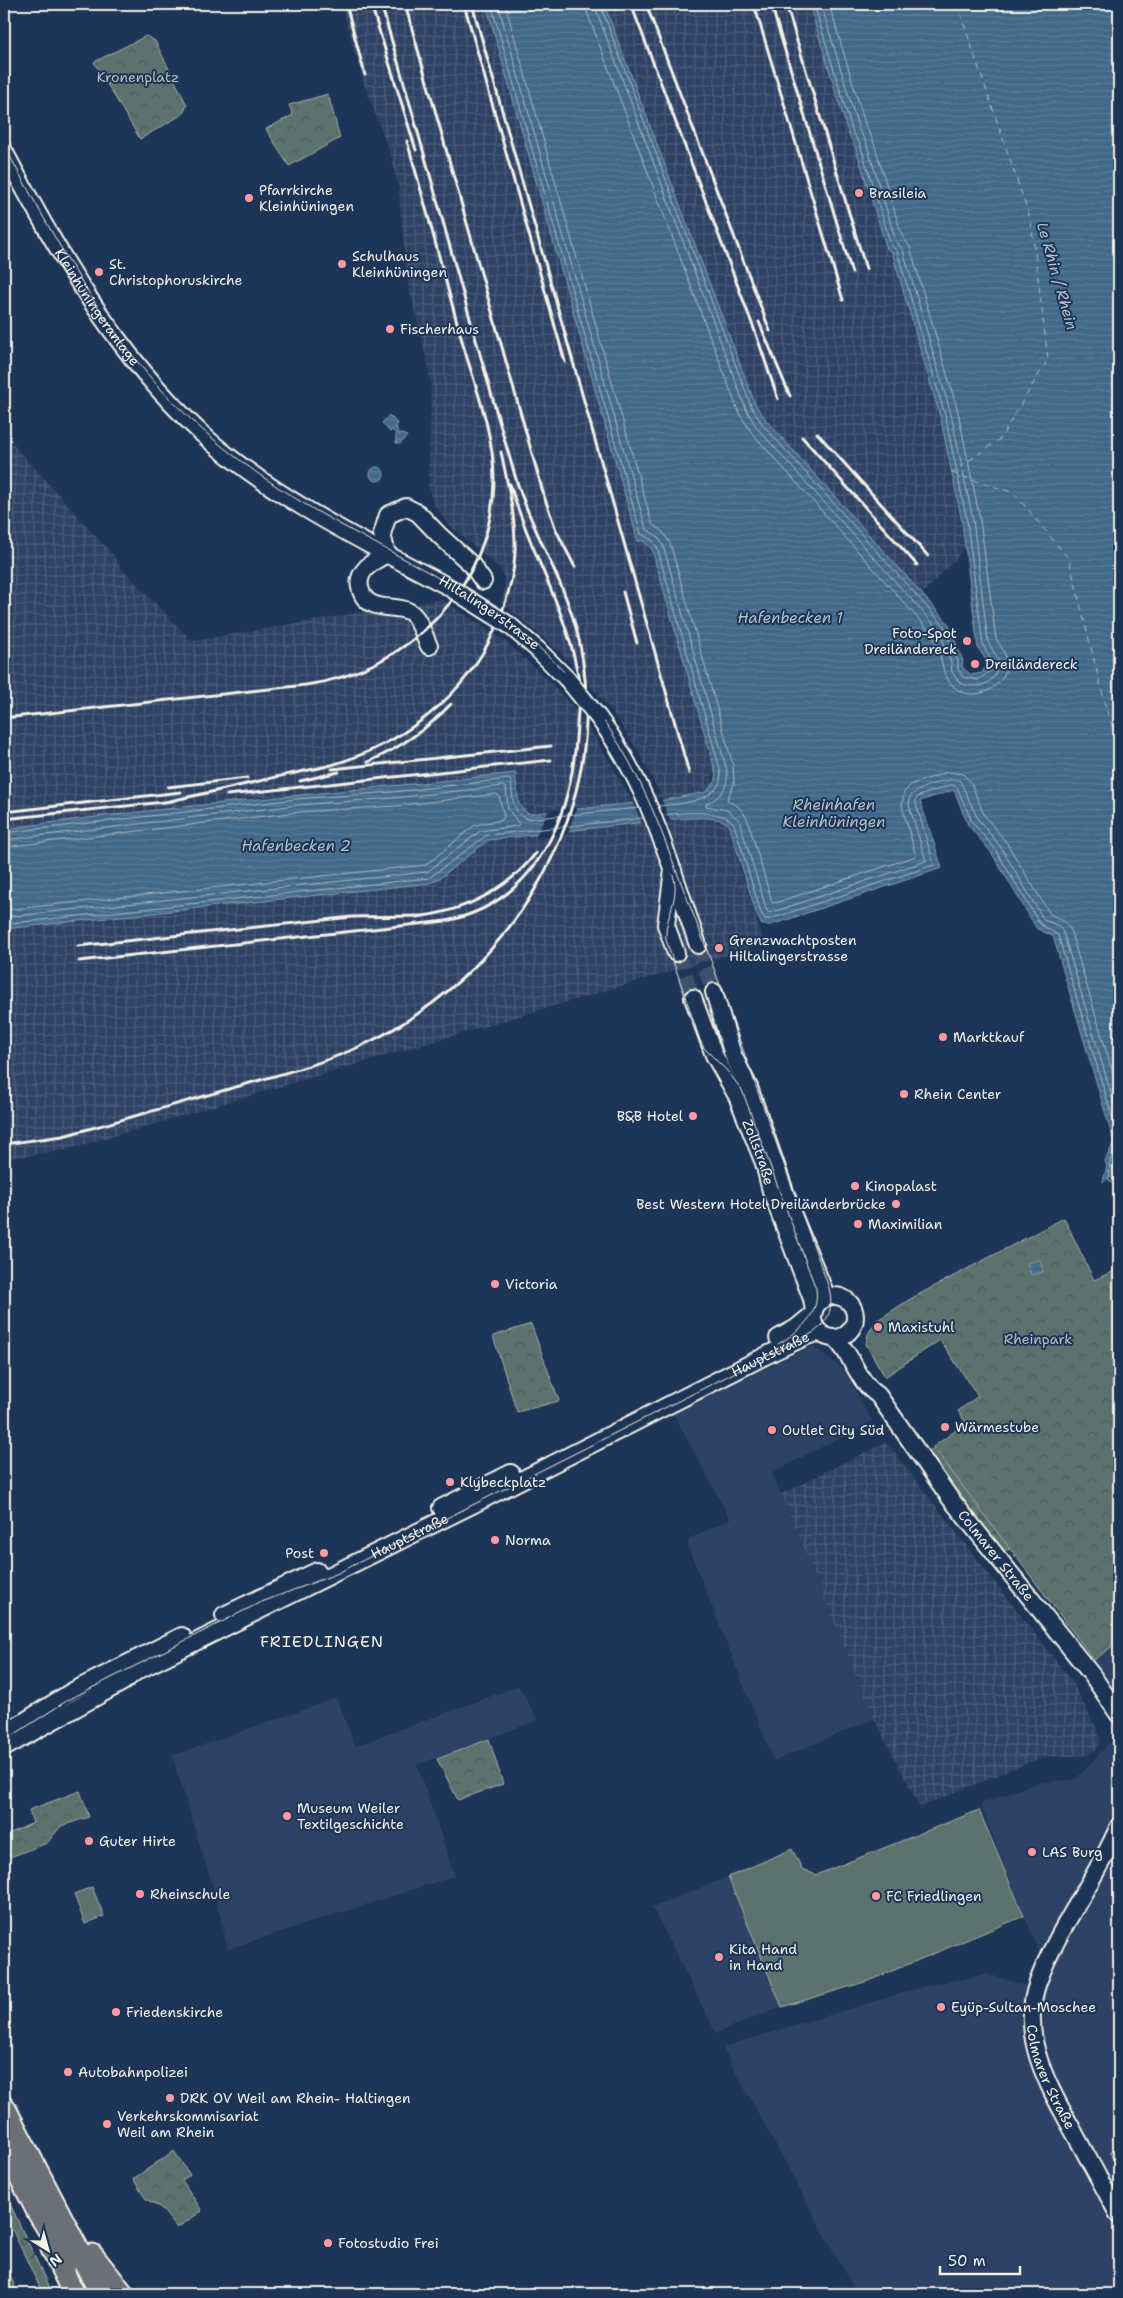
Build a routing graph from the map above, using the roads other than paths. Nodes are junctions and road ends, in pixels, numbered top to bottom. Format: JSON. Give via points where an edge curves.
{"nodes":[{"id":1,"x":4,"y":151,"type":"edge"},
{"id":2,"x":217,"y":446,"type":"joint"},
{"id":3,"x":387,"y":554,"type":"junction"},
{"id":4,"x":483,"y":581,"type":"dead end"},
{"id":5,"x":429,"y":646,"type":"dead end"},
{"id":6,"x":673,"y":868,"type":"junction"},
{"id":7,"x":698,"y":944,"type":"tunnel mouth"},
{"id":8,"x":676,"y":953,"type":"tunnel mouth"},
{"id":9,"x":714,"y":992,"type":"tunnel mouth"},
{"id":10,"x":693,"y":998,"type":"tunnel mouth"},
{"id":11,"x":827,"y":1297,"type":"junction"},
{"id":12,"x":814,"y":1312,"type":"junction"},
{"id":13,"x":834,"y":1335,"type":"junction"},
{"id":14,"x":1119,"y":1715,"type":"edge"},
{"id":15,"x":4,"y":1734,"type":"edge"},
{"id":16,"x":4,"y":1748,"type":"edge"},
{"id":17,"x":1119,"y":1826,"type":"edge"},
{"id":18,"x":4,"y":2108,"type":"edge"},
{"id":19,"x":4,"y":2145,"type":"edge"},
{"id":20,"x":27,"y":2153,"type":"junction"},
{"id":21,"x":39,"y":2214,"type":"junction"},
{"id":22,"x":1119,"y":2216,"type":"edge"},
{"id":23,"x":74,"y":2294,"type":"edge"},
{"id":24,"x":86,"y":2294,"type":"edge"},
{"id":25,"x":101,"y":2294,"type":"edge"},
{"id":26,"x":123,"y":2294,"type":"edge"}],
"edges":[{"from":1,"to":2,"type":"main road","name":"Kleinhüningeranlage","via":[[51,234],[126,351],[160,392]]},
{"from":2,"to":3,"type":"main road","name":"Hiltalingerstrasse","via":[[299,503]]},
{"from":3,"to":4,"type":"main road","via":[[382,534],[384,520],[406,507],[418,513],[472,565]]},
{"from":3,"to":5,"type":"main road","via":[[364,570],[360,584],[362,594],[374,605],[407,610],[414,616]]},
{"from":3,"to":6,"type":"main road","name":"Hiltalingerstrasse","bridge":true,"via":[[482,607],[556,667],[616,742],[646,797]]},
{"from":6,"to":7,"type":"main road","name":"Hiltalingerstrasse"},
{"from":6,"to":8,"type":"main road","name":"Hiltalingerstrasse","via":[[666,926]]},
{"from":9,"to":11,"type":"main road","name":"Zollstraße","via":[[732,1053],[749,1087],[793,1215]]},
{"from":10,"to":12,"type":"main road","name":"Zollstraße","via":[[714,1055],[737,1096],[764,1163]]},
{"from":11,"to":12,"type":"main road","name":"Hauptstraße","via":[[819,1302]]},
{"from":11,"to":13,"type":"main road","via":[[842,1298],[853,1308],[855,1320]]},
{"from":12,"to":13,"type":"main road","name":"Hauptstraße","via":[[815,1326]]},
{"from":12,"to":15,"type":"main road","name":"Hauptstraße","via":[[796,1328],[719,1369],[332,1565],[293,1581],[80,1687]]},
{"from":13,"to":14,"type":"main road","name":"Colmarer Straße","via":[[866,1385],[878,1395],[950,1498],[1092,1675]]},
{"from":13,"to":16,"type":"main road","name":"Hauptstraße","via":[[786,1346],[137,1671],[123,1682]]},
{"from":17,"to":22,"type":"main road","name":"Colmarer Straße","via":[[1053,1949],[1032,2004],[1035,2044],[1047,2083]]},
{"from":18,"to":20,"type":"highway"},
{"from":19,"to":21,"type":"highway"},
{"from":20,"to":25,"type":"highway"},
{"from":20,"to":26,"type":"highway","via":[[96,2260]]},
{"from":21,"to":23,"type":"highway"},
{"from":21,"to":24,"type":"highway","via":[[62,2248]]}]}
